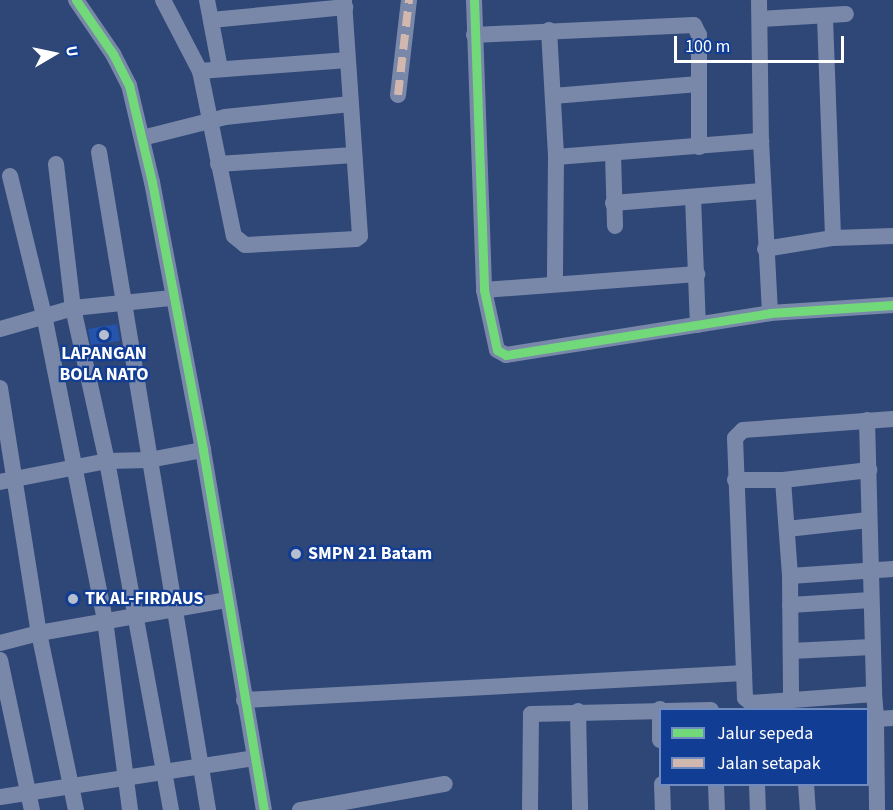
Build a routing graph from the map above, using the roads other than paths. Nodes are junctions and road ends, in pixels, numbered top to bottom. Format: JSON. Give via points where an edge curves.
{"nodes":[{"id":1,"x":76,"y":0,"type":"edge"},
{"id":2,"x":163,"y":0,"type":"edge"},
{"id":3,"x":207,"y":0,"type":"edge"},
{"id":4,"x":409,"y":0,"type":"edge"},
{"id":5,"x":474,"y":0,"type":"edge"},
{"id":6,"x":759,"y":0,"type":"edge"},
{"id":7,"x":344,"y":4,"type":"edge"},
{"id":8,"x":846,"y":14,"type":"dead end"},
{"id":9,"x":825,"y":18,"type":"junction"},
{"id":10,"x":760,"y":19,"type":"junction"},
{"id":11,"x":211,"y":20,"type":"junction"},
{"id":12,"x":549,"y":30,"type":"junction"},
{"id":13,"x":474,"y":35,"type":"junction"},
{"id":14,"x":348,"y":60,"type":"junction"},
{"id":15,"x":220,"y":69,"type":"junction"},
{"id":16,"x":200,"y":71,"type":"junction"},
{"id":17,"x":699,"y":84,"type":"junction"},
{"id":18,"x":398,"y":95,"type":"dead end"},
{"id":19,"x":553,"y":96,"type":"junction"},
{"id":20,"x":351,"y":104,"type":"junction"},
{"id":21,"x":207,"y":121,"type":"junction"},
{"id":22,"x":142,"y":138,"type":"junction"},
{"id":23,"x":760,"y":141,"type":"junction"},
{"id":24,"x":699,"y":147,"type":"junction"},
{"id":25,"x":99,"y":152,"type":"dead end"},
{"id":26,"x":613,"y":153,"type":"junction"},
{"id":27,"x":354,"y":155,"type":"junction"},
{"id":28,"x":556,"y":157,"type":"junction"},
{"id":29,"x":56,"y":164,"type":"dead end"},
{"id":30,"x":218,"y":164,"type":"junction"},
{"id":31,"x":10,"y":176,"type":"dead end"},
{"id":32,"x":762,"y":191,"type":"junction"},
{"id":33,"x":693,"y":197,"type":"junction"},
{"id":34,"x":613,"y":203,"type":"junction"},
{"id":35,"x":615,"y":225,"type":"dead end"},
{"id":36,"x":893,"y":236,"type":"edge"},
{"id":37,"x":833,"y":238,"type":"junction"},
{"id":38,"x":765,"y":249,"type":"junction"},
{"id":39,"x":697,"y":274,"type":"junction"},
{"id":40,"x":555,"y":283,"type":"junction"},
{"id":41,"x":484,"y":290,"type":"junction"},
{"id":42,"x":172,"y":298,"type":"junction"},
{"id":43,"x":123,"y":302,"type":"junction"},
{"id":44,"x":893,"y":305,"type":"edge"},
{"id":45,"x":73,"y":308,"type":"junction"},
{"id":46,"x":770,"y":313,"type":"junction"},
{"id":47,"x":45,"y":315,"type":"junction"},
{"id":48,"x":698,"y":325,"type":"junction"},
{"id":49,"x":0,"y":329,"type":"edge"},
{"id":50,"x":0,"y":388,"type":"edge"},
{"id":51,"x":893,"y":419,"type":"edge"},
{"id":52,"x":867,"y":420,"type":"junction"},
{"id":53,"x":203,"y":450,"type":"junction"},
{"id":54,"x":149,"y":460,"type":"junction"},
{"id":55,"x":107,"y":461,"type":"junction"},
{"id":56,"x":76,"y":467,"type":"junction"},
{"id":57,"x":869,"y":470,"type":"junction"},
{"id":58,"x":8,"y":480,"type":"edge"},
{"id":59,"x":735,"y":480,"type":"junction"},
{"id":60,"x":783,"y":480,"type":"junction"},
{"id":61,"x":870,"y":520,"type":"junction"},
{"id":62,"x":787,"y":528,"type":"junction"},
{"id":63,"x":893,"y":568,"type":"edge"},
{"id":64,"x":871,"y":569,"type":"junction"},
{"id":65,"x":790,"y":576,"type":"junction"},
{"id":66,"x":227,"y":600,"type":"junction"},
{"id":67,"x":871,"y":600,"type":"junction"},
{"id":68,"x":790,"y":604,"type":"junction"},
{"id":69,"x":176,"y":608,"type":"junction"},
{"id":70,"x":136,"y":614,"type":"junction"},
{"id":71,"x":105,"y":620,"type":"junction"},
{"id":72,"x":39,"y":633,"type":"junction"},
{"id":73,"x":0,"y":643,"type":"edge"},
{"id":74,"x":872,"y":647,"type":"junction"},
{"id":75,"x":791,"y":651,"type":"junction"},
{"id":76,"x":0,"y":660,"type":"edge"},
{"id":77,"x":744,"y":674,"type":"junction"},
{"id":78,"x":874,"y":694,"type":"junction"},
{"id":79,"x":791,"y":699,"type":"junction"},
{"id":80,"x":244,"y":700,"type":"junction"},
{"id":81,"x":659,"y":709,"type":"edge"},
{"id":82,"x":578,"y":711,"type":"junction"},
{"id":83,"x":893,"y":718,"type":"edge"},
{"id":84,"x":869,"y":724,"type":"edge"},
{"id":85,"x":254,"y":758,"type":"junction"},
{"id":86,"x":202,"y":765,"type":"junction"},
{"id":87,"x":164,"y":770,"type":"junction"},
{"id":88,"x":872,"y":772,"type":"edge"},
{"id":89,"x":125,"y":778,"type":"junction"},
{"id":90,"x":445,"y":784,"type":"dead end"},
{"id":91,"x":72,"y":785,"type":"junction"},
{"id":92,"x":662,"y":786,"type":"edge"},
{"id":93,"x":716,"y":786,"type":"edge"},
{"id":94,"x":758,"y":786,"type":"edge"},
{"id":95,"x":806,"y":786,"type":"edge"},
{"id":96,"x":0,"y":797,"type":"edge"},
{"id":97,"x":31,"y":802,"type":"edge"},
{"id":98,"x":76,"y":810,"type":"edge"},
{"id":99,"x":130,"y":810,"type":"edge"},
{"id":100,"x":171,"y":810,"type":"edge"},
{"id":101,"x":208,"y":810,"type":"edge"},
{"id":102,"x":264,"y":810,"type":"edge"},
{"id":103,"x":300,"y":810,"type":"edge"},
{"id":104,"x":530,"y":810,"type":"edge"},
{"id":105,"x":580,"y":810,"type":"edge"},
{"id":106,"x":663,"y":810,"type":"edge"},
{"id":107,"x":717,"y":810,"type":"edge"},
{"id":108,"x":758,"y":810,"type":"edge"},
{"id":109,"x":808,"y":810,"type":"edge"},
{"id":110,"x":877,"y":810,"type":"edge"}],
"edges":[{"from":1,"to":22,"type":"street","via":[[129,85]]},
{"from":2,"to":16,"type":"street"},
{"from":3,"to":11,"type":"street"},
{"from":4,"to":18,"type":"street"},
{"from":5,"to":13,"type":"street"},
{"from":6,"to":10,"type":"street"},
{"from":7,"to":11,"type":"street"},
{"from":7,"to":14,"type":"street"},
{"from":8,"to":9,"type":"street"},
{"from":9,"to":10,"type":"street"},
{"from":9,"to":37,"type":"street"},
{"from":10,"to":23,"type":"street"},
{"from":11,"to":15,"type":"street"},
{"from":12,"to":13,"type":"street"},
{"from":12,"to":17,"type":"street","via":[[694,25],[699,35]]},
{"from":12,"to":19,"type":"street"},
{"from":13,"to":41,"type":"street"},
{"from":14,"to":15,"type":"street"},
{"from":14,"to":20,"type":"street"},
{"from":15,"to":16,"type":"street"},
{"from":16,"to":21,"type":"street"},
{"from":17,"to":19,"type":"street"},
{"from":17,"to":24,"type":"street"},
{"from":19,"to":28,"type":"street"},
{"from":20,"to":21,"type":"street"},
{"from":20,"to":27,"type":"street"},
{"from":21,"to":22,"type":"street"},
{"from":21,"to":30,"type":"street"},
{"from":22,"to":42,"type":"street"},
{"from":23,"to":24,"type":"street"},
{"from":23,"to":32,"type":"street"},
{"from":24,"to":26,"type":"street"},
{"from":25,"to":43,"type":"street"},
{"from":26,"to":28,"type":"street"},
{"from":26,"to":34,"type":"street"},
{"from":27,"to":30,"type":"street"},
{"from":27,"to":30,"type":"street","via":[[360,234],[356,239],[240,244],[234,236]]},
{"from":28,"to":40,"type":"street"},
{"from":29,"to":45,"type":"street"},
{"from":31,"to":47,"type":"street"},
{"from":32,"to":33,"type":"street"},
{"from":32,"to":38,"type":"street"},
{"from":33,"to":34,"type":"street"},
{"from":33,"to":39,"type":"street"},
{"from":34,"to":35,"type":"street"},
{"from":36,"to":37,"type":"street"},
{"from":37,"to":38,"type":"street"},
{"from":38,"to":46,"type":"street"},
{"from":39,"to":40,"type":"street"},
{"from":39,"to":48,"type":"street"},
{"from":40,"to":41,"type":"street"},
{"from":41,"to":48,"type":"street","via":[[495,347],[506,355]]},
{"from":42,"to":43,"type":"street"},
{"from":42,"to":53,"type":"street"},
{"from":43,"to":45,"type":"street"},
{"from":43,"to":54,"type":"street"},
{"from":44,"to":46,"type":"street"},
{"from":45,"to":47,"type":"street"},
{"from":45,"to":55,"type":"street"},
{"from":46,"to":48,"type":"street"},
{"from":47,"to":49,"type":"street"},
{"from":47,"to":56,"type":"street"},
{"from":50,"to":58,"type":"street"},
{"from":51,"to":52,"type":"street"},
{"from":52,"to":57,"type":"street"},
{"from":52,"to":59,"type":"street","via":[[738,432]]},
{"from":53,"to":54,"type":"street"},
{"from":53,"to":66,"type":"street"},
{"from":54,"to":55,"type":"street"},
{"from":54,"to":69,"type":"street"},
{"from":55,"to":56,"type":"street"},
{"from":55,"to":70,"type":"street"},
{"from":56,"to":58,"type":"street"},
{"from":56,"to":71,"type":"street"},
{"from":57,"to":60,"type":"street"},
{"from":57,"to":61,"type":"street"},
{"from":58,"to":72,"type":"street"},
{"from":59,"to":60,"type":"street"},
{"from":59,"to":77,"type":"street"},
{"from":60,"to":62,"type":"street"},
{"from":61,"to":62,"type":"street"},
{"from":61,"to":64,"type":"street"},
{"from":62,"to":65,"type":"street"},
{"from":63,"to":64,"type":"street"},
{"from":64,"to":65,"type":"street"},
{"from":64,"to":67,"type":"street"},
{"from":65,"to":68,"type":"street"},
{"from":66,"to":69,"type":"street"},
{"from":66,"to":80,"type":"street"},
{"from":67,"to":68,"type":"street"},
{"from":67,"to":74,"type":"street"},
{"from":68,"to":75,"type":"street"},
{"from":69,"to":70,"type":"street"},
{"from":69,"to":86,"type":"street"},
{"from":70,"to":71,"type":"street"},
{"from":70,"to":87,"type":"street"},
{"from":71,"to":72,"type":"street"},
{"from":71,"to":89,"type":"street"},
{"from":72,"to":73,"type":"street"},
{"from":72,"to":91,"type":"street"},
{"from":74,"to":75,"type":"street"},
{"from":74,"to":78,"type":"street"},
{"from":75,"to":79,"type":"street"},
{"from":76,"to":97,"type":"street"},
{"from":77,"to":79,"type":"street","via":[[743,694],[749,703]]},
{"from":77,"to":80,"type":"street"},
{"from":78,"to":79,"type":"street"},
{"from":78,"to":83,"type":"street","via":[[876,719]]},
{"from":80,"to":85,"type":"street"},
{"from":81,"to":82,"type":"street"},
{"from":82,"to":104,"type":"street","via":[[530,716]]},
{"from":82,"to":105,"type":"street"},
{"from":84,"to":88,"type":"street","via":[[876,724]]},
{"from":85,"to":86,"type":"street"},
{"from":85,"to":102,"type":"street"},
{"from":86,"to":87,"type":"street"},
{"from":86,"to":101,"type":"street"},
{"from":87,"to":89,"type":"street"},
{"from":87,"to":100,"type":"street"},
{"from":88,"to":110,"type":"street"},
{"from":89,"to":91,"type":"street"},
{"from":89,"to":99,"type":"street"},
{"from":90,"to":103,"type":"street"},
{"from":91,"to":97,"type":"street"},
{"from":91,"to":98,"type":"street"},
{"from":92,"to":106,"type":"street"},
{"from":93,"to":107,"type":"street"},
{"from":94,"to":108,"type":"street"},
{"from":95,"to":109,"type":"street"},
{"from":96,"to":97,"type":"street"}]}
